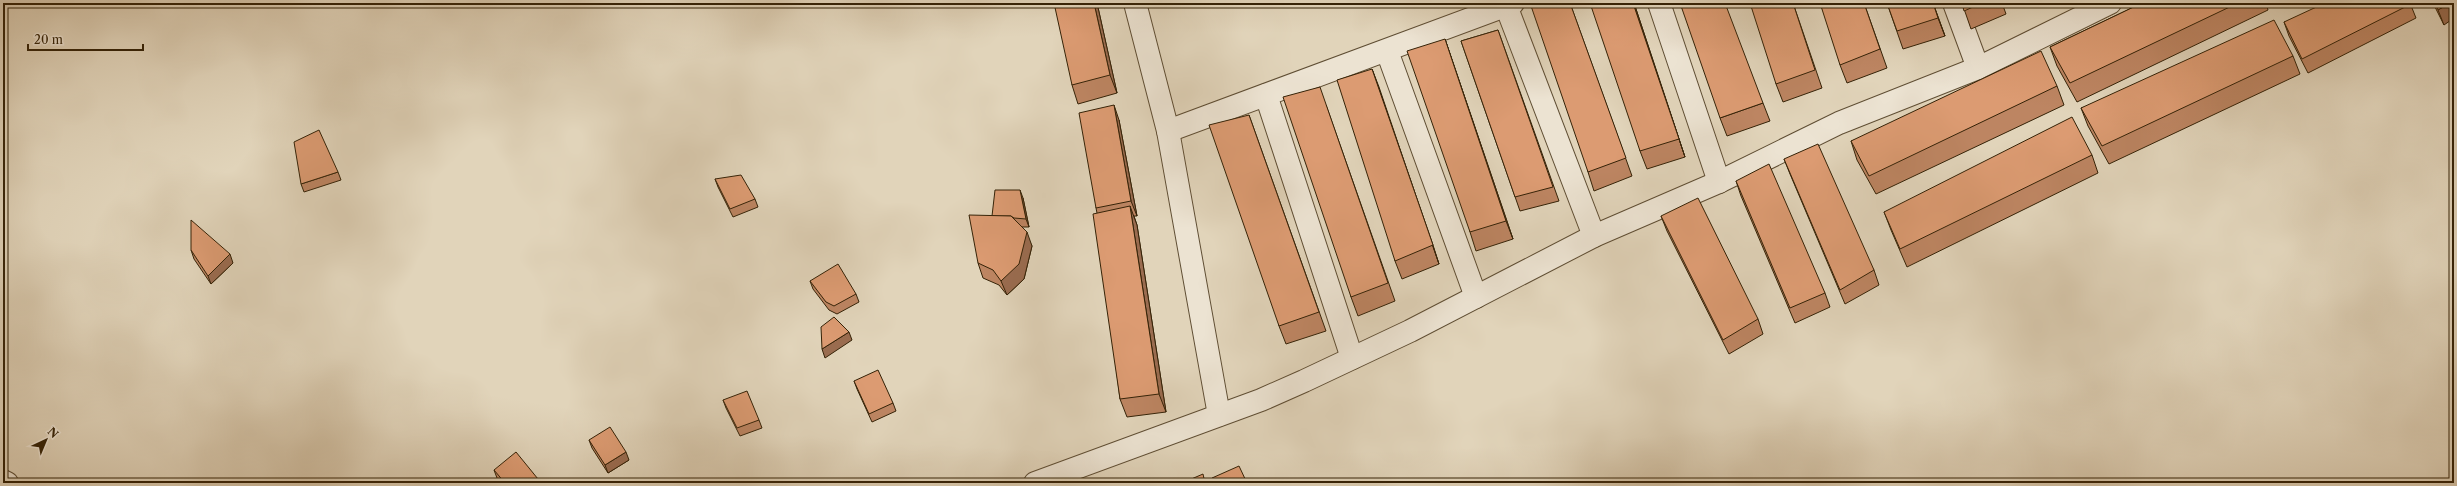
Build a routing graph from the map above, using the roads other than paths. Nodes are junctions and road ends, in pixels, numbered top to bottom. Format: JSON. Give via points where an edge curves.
{"nodes":[{"id":1,"x":1135,"y":3,"type":"edge"},
{"id":2,"x":1659,"y":3,"type":"edge"},
{"id":3,"x":1954,"y":3,"type":"edge"},
{"id":4,"x":2110,"y":3,"type":"edge"},
{"id":5,"x":1508,"y":4,"type":"edge"},
{"id":6,"x":1387,"y":50,"type":"junction"},
{"id":7,"x":1978,"y":68,"type":"junction"},
{"id":8,"x":1266,"y":95,"type":"junction"},
{"id":9,"x":1168,"y":131,"type":"junction"},
{"id":10,"x":1719,"y":182,"type":"junction"},
{"id":11,"x":1594,"y":236,"type":"junction"},
{"id":12,"x":1476,"y":297,"type":"junction"},
{"id":13,"x":1352,"y":358,"type":"junction"},
{"id":14,"x":1219,"y":415,"type":"junction"},
{"id":15,"x":3,"y":481,"type":"edge"},
{"id":16,"x":7,"y":483,"type":"edge"},
{"id":17,"x":1035,"y":483,"type":"edge"}],
"edges":[{"from":1,"to":9,"type":"street"},
{"from":2,"to":10,"type":"street"},
{"from":3,"to":7,"type":"street"},
{"from":4,"to":7,"type":"street"},
{"from":5,"to":6,"type":"street"},
{"from":5,"to":11,"type":"street"},
{"from":6,"to":8,"type":"street"},
{"from":6,"to":12,"type":"street"},
{"from":7,"to":10,"type":"street","via":[[1839,123]]},
{"from":8,"to":9,"type":"street"},
{"from":8,"to":13,"type":"street"},
{"from":9,"to":14,"type":"street"},
{"from":10,"to":11,"type":"street"},
{"from":11,"to":12,"type":"street"},
{"from":12,"to":13,"type":"street"},
{"from":13,"to":14,"type":"street","via":[[1276,394]]},
{"from":14,"to":17,"type":"street"},
{"from":15,"to":16,"type":"street"}]}
